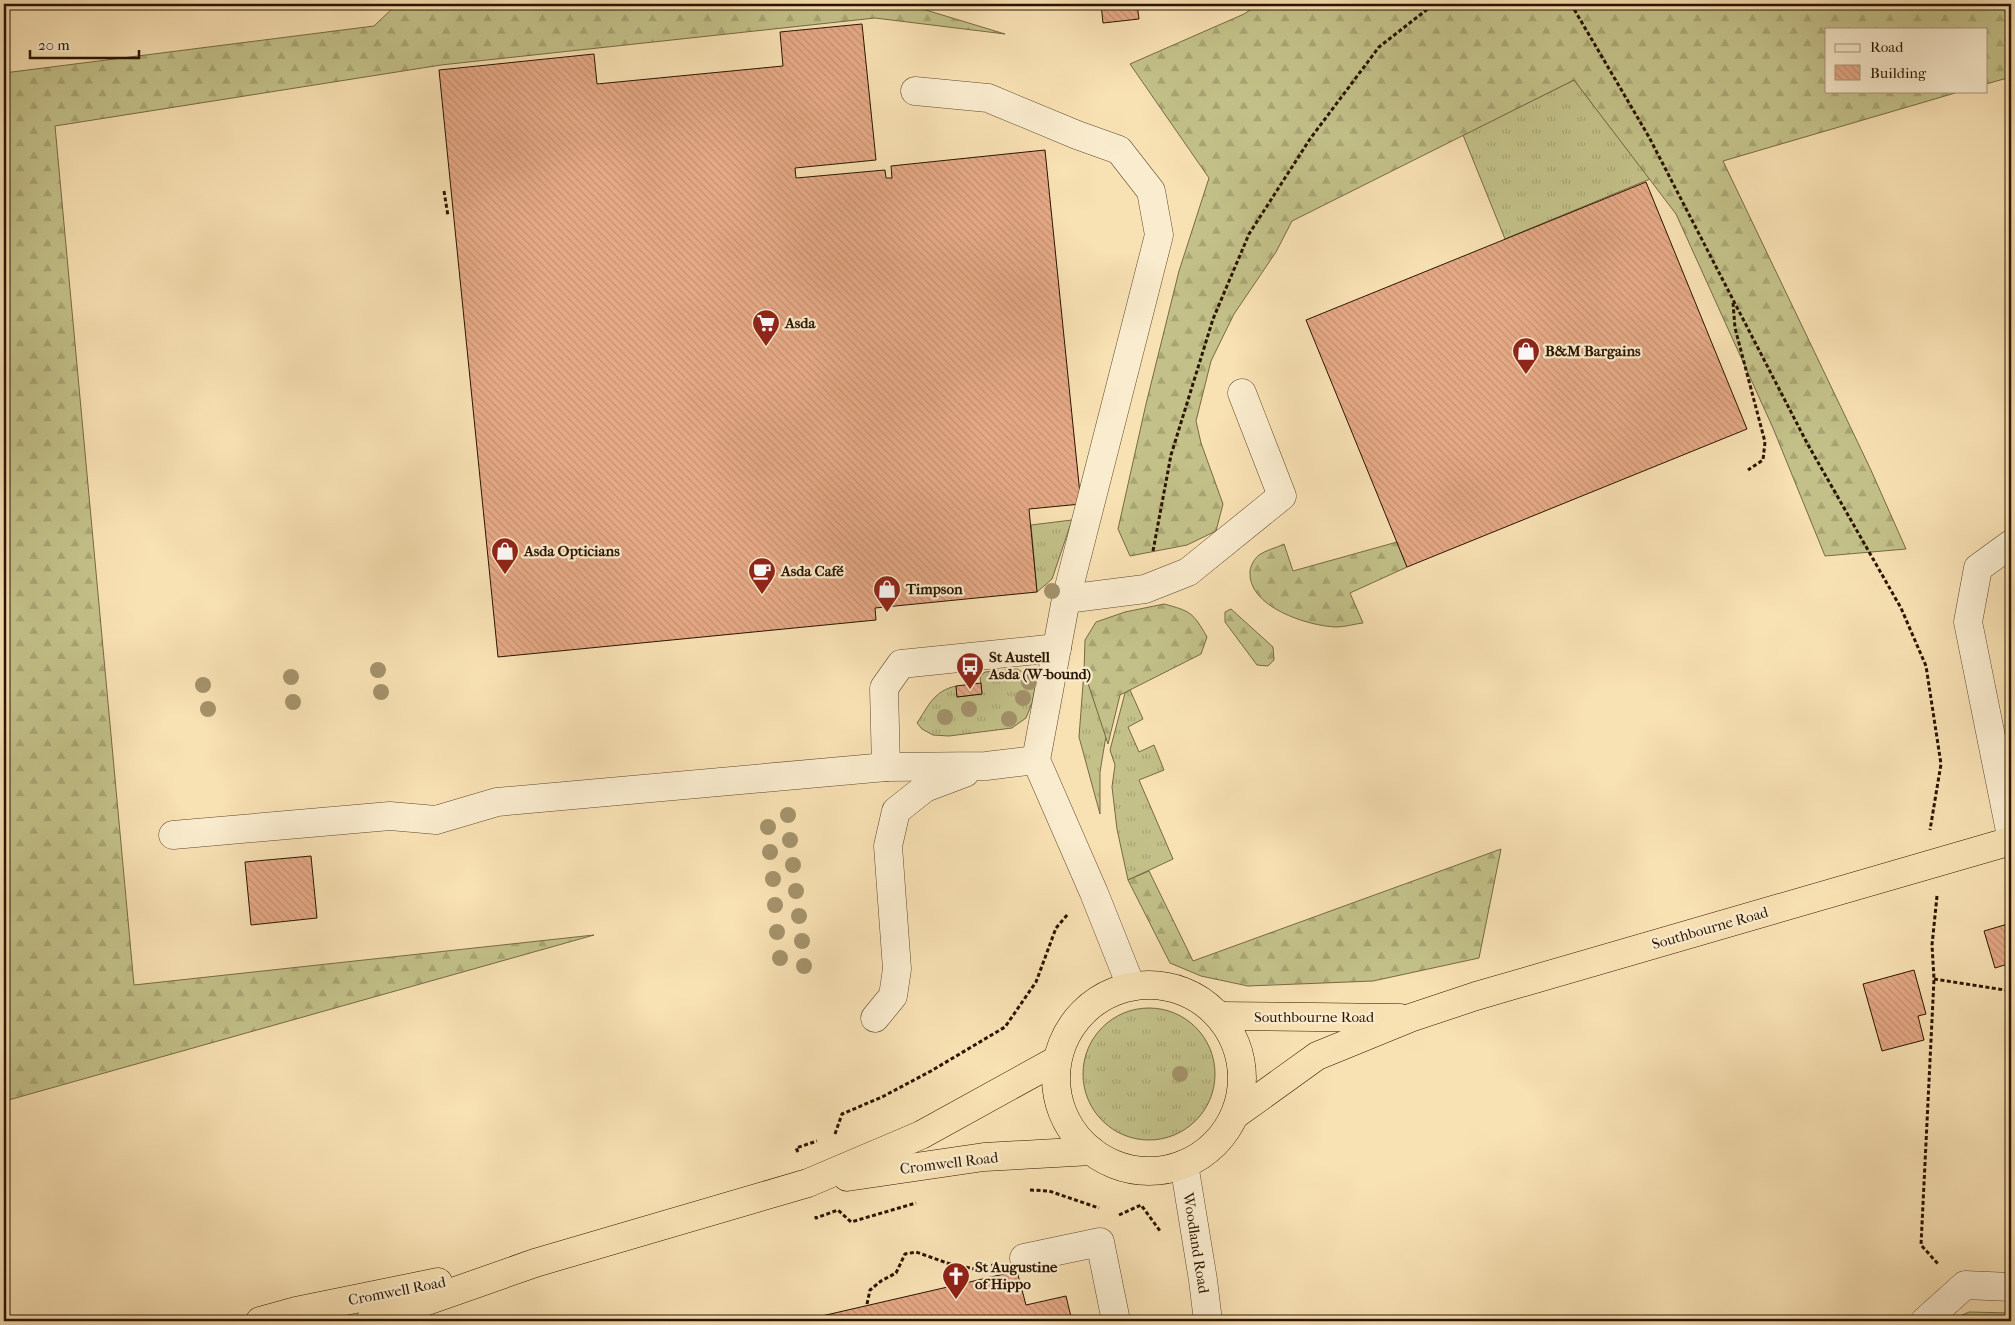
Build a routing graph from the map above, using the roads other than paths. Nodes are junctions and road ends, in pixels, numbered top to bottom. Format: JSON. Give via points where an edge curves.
{"nodes":[{"id":1,"x":915,"y":91,"type":"dead end"},
{"id":2,"x":1242,"y":393,"type":"dead end"},
{"id":3,"x":2011,"y":544,"type":"edge"},
{"id":4,"x":1066,"y":599,"type":"junction"},
{"id":5,"x":1057,"y":648,"type":"junction"},
{"id":6,"x":1036,"y":760,"type":"junction"},
{"id":7,"x":986,"y":766,"type":"junction"},
{"id":8,"x":886,"y":767,"type":"junction"},
{"id":9,"x":173,"y":835,"type":"dead end"},
{"id":10,"x":2011,"y":836,"type":"edge"},
{"id":11,"x":2011,"y":841,"type":"edge"},
{"id":12,"x":1131,"y":986,"type":"junction"},
{"id":13,"x":1219,"y":1016,"type":"junction"},
{"id":14,"x":875,"y":1018,"type":"dead end"},
{"id":15,"x":1410,"y":1018,"type":"junction"},
{"id":16,"x":1057,"y":1060,"type":"junction"},
{"id":17,"x":1234,"y":1115,"type":"junction"},
{"id":18,"x":1092,"y":1151,"type":"junction"},
{"id":19,"x":1184,"y":1164,"type":"junction"},
{"id":20,"x":808,"y":1183,"type":"junction"},
{"id":21,"x":1024,"y":1258,"type":"road end"},
{"id":22,"x":535,"y":1263,"type":"junction"},
{"id":23,"x":2011,"y":1287,"type":"edge"},
{"id":24,"x":260,"y":1321,"type":"edge"},
{"id":25,"x":370,"y":1321,"type":"edge"},
{"id":26,"x":1116,"y":1321,"type":"edge"},
{"id":27,"x":1208,"y":1321,"type":"edge"},
{"id":28,"x":1924,"y":1321,"type":"edge"}],
"edges":[{"from":1,"to":4,"type":"street","via":[[988,98],[1119,150],[1151,191],[1159,234]]},
{"from":2,"to":4,"type":"street","via":[[1282,496],[1188,572],[1145,589]]},
{"from":3,"to":10,"type":"street","via":[[1978,568],[1968,622]]},
{"from":4,"to":5,"type":"street"},
{"from":5,"to":6,"type":"street"},
{"from":5,"to":8,"type":"street","via":[[901,664],[884,688]]},
{"from":6,"to":7,"type":"street"},
{"from":6,"to":12,"type":"street"},
{"from":7,"to":8,"type":"street"},
{"from":7,"to":14,"type":"street","via":[[925,788],[896,812],[888,846],[897,969],[893,996]]},
{"from":8,"to":9,"type":"street","via":[[497,802],[436,820],[390,816]]},
{"from":11,"to":15,"type":"highway","name":"Southbourne Road"},
{"from":12,"to":13,"type":"highway","via":[[1162,985],[1191,995]]},
{"from":12,"to":16,"type":"highway","via":[[1109,993],[1083,1012],[1064,1038]]},
{"from":13,"to":15,"type":"highway","name":"Southbourne Road"},
{"from":13,"to":17,"type":"highway","via":[[1238,1051],[1242,1082]]},
{"from":15,"to":17,"type":"highway","name":"Southbourne Road","via":[[1317,1056]]},
{"from":16,"to":18,"type":"highway","via":[[1059,1104],[1077,1138]]},
{"from":16,"to":20,"type":"highway","name":"Cromwell Road","via":[[921,1135]]},
{"from":17,"to":19,"type":"highway","via":[[1218,1141]]},
{"from":18,"to":19,"type":"highway","via":[[1134,1170],[1168,1169]]},
{"from":18,"to":20,"type":"highway","name":"Cromwell Road","via":[[984,1157]]},
{"from":19,"to":27,"type":"street","name":"Woodland Road"},
{"from":20,"to":22,"type":"highway","name":"Cromwell Road"},
{"from":21,"to":26,"type":"street","via":[[1100,1242]]},
{"from":22,"to":24,"type":"highway","name":"Cromwell Road"},
{"from":22,"to":25,"type":"highway","name":"Cromwell Road"},
{"from":23,"to":28,"type":"street","via":[[1965,1285]]}]}
